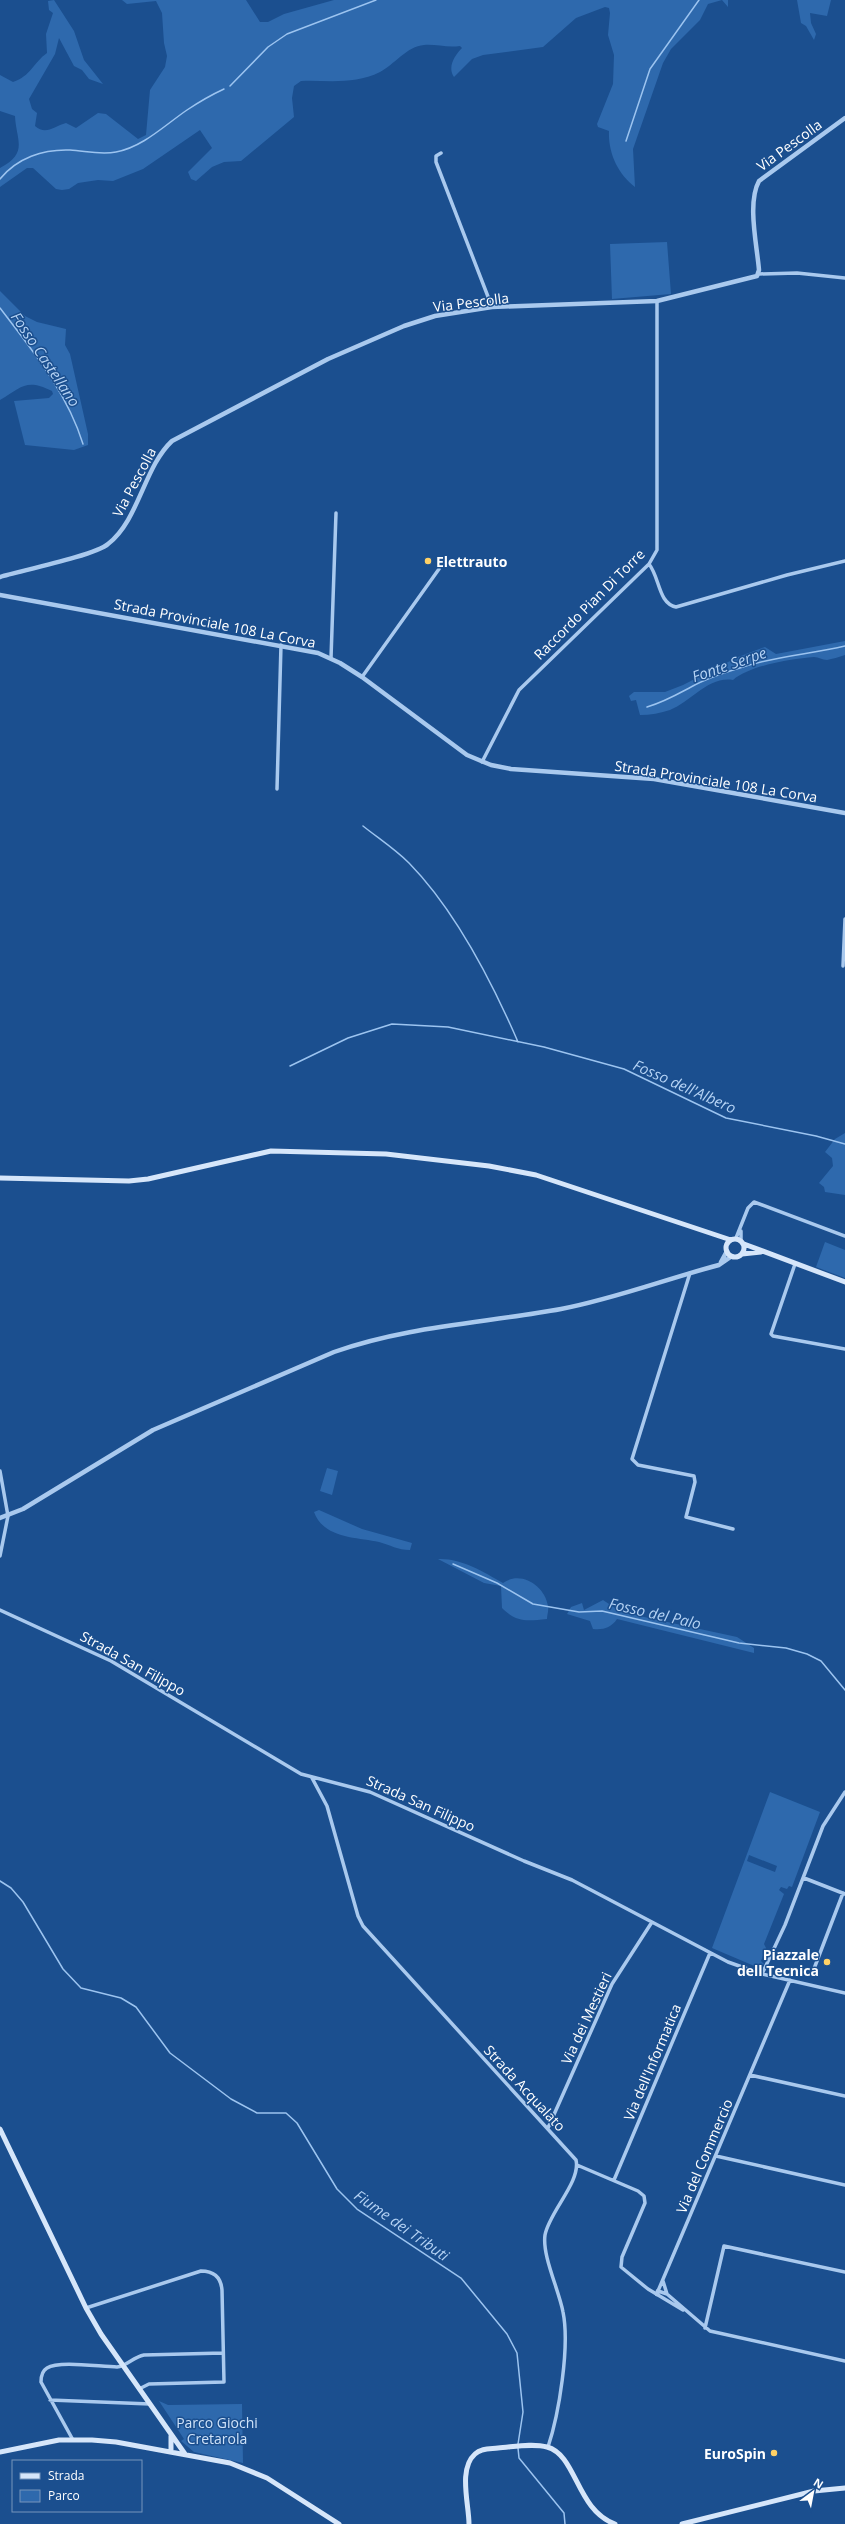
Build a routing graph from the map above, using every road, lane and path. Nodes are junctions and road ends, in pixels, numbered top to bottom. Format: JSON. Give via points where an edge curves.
{"nodes":[{"id":1,"x":845,"y":118,"type":"edge"},
{"id":2,"x":441,"y":153,"type":"dead end"},
{"id":3,"x":759,"y":274,"type":"junction"},
{"id":4,"x":845,"y":278,"type":"edge"},
{"id":5,"x":657,"y":301,"type":"junction"},
{"id":6,"x":492,"y":307,"type":"junction"},
{"id":7,"x":336,"y":513,"type":"dead end"},
{"id":8,"x":845,"y":562,"type":"edge"},
{"id":9,"x":649,"y":564,"type":"junction"},
{"id":10,"x":440,"y":569,"type":"dead end"},
{"id":11,"x":0,"y":577,"type":"edge"},
{"id":12,"x":0,"y":595,"type":"edge"},
{"id":13,"x":281,"y":645,"type":"junction"},
{"id":14,"x":331,"y":658,"type":"junction"},
{"id":15,"x":362,"y":678,"type":"junction"},
{"id":16,"x":482,"y":762,"type":"junction"},
{"id":17,"x":277,"y":788,"type":"dead end"},
{"id":18,"x":845,"y":813,"type":"edge"},
{"id":19,"x":845,"y":919,"type":"edge"},
{"id":20,"x":843,"y":966,"type":"dead end"},
{"id":21,"x":0,"y":1178,"type":"edge"},
{"id":22,"x":845,"y":1236,"type":"edge"},
{"id":23,"x":721,"y":1237,"type":"junction"},
{"id":24,"x":738,"y":1241,"type":"junction"},
{"id":25,"x":727,"y":1248,"type":"junction"},
{"id":26,"x":764,"y":1252,"type":"junction"},
{"id":27,"x":742,"y":1254,"type":"junction"},
{"id":28,"x":732,"y":1256,"type":"junction"},
{"id":29,"x":795,"y":1264,"type":"junction"},
{"id":30,"x":719,"y":1265,"type":"junction"},
{"id":31,"x":690,"y":1273,"type":"junction"},
{"id":32,"x":845,"y":1282,"type":"edge"},
{"id":33,"x":845,"y":1349,"type":"edge"},
{"id":34,"x":0,"y":1470,"type":"edge"},
{"id":35,"x":8,"y":1516,"type":"junction"},
{"id":36,"x":0,"y":1518,"type":"edge"},
{"id":37,"x":733,"y":1529,"type":"dead end"},
{"id":38,"x":0,"y":1556,"type":"edge"},
{"id":39,"x":0,"y":1610,"type":"edge"},
{"id":40,"x":312,"y":1778,"type":"junction"},
{"id":41,"x":845,"y":1792,"type":"edge"},
{"id":42,"x":804,"y":1878,"type":"junction"},
{"id":43,"x":844,"y":1893,"type":"edge"},
{"id":44,"x":652,"y":1922,"type":"junction"},
{"id":45,"x":710,"y":1953,"type":"junction"},
{"id":46,"x":762,"y":1974,"type":"junction"},
{"id":47,"x":812,"y":1974,"type":"dead end"},
{"id":48,"x":790,"y":1980,"type":"junction"},
{"id":49,"x":845,"y":1993,"type":"edge"},
{"id":50,"x":750,"y":2075,"type":"junction"},
{"id":51,"x":845,"y":2096,"type":"edge"},
{"id":52,"x":548,"y":2128,"type":"junction"},
{"id":53,"x":0,"y":2129,"type":"edge"},
{"id":54,"x":716,"y":2156,"type":"junction"},
{"id":55,"x":577,"y":2165,"type":"junction"},
{"id":56,"x":614,"y":2180,"type":"junction"},
{"id":57,"x":845,"y":2184,"type":"edge"},
{"id":58,"x":845,"y":2272,"type":"edge"},
{"id":59,"x":663,"y":2280,"type":"junction"},
{"id":60,"x":657,"y":2293,"type":"junction"},
{"id":61,"x":667,"y":2294,"type":"junction"},
{"id":62,"x":86,"y":2308,"type":"junction"},
{"id":63,"x":683,"y":2310,"type":"junction"},
{"id":64,"x":706,"y":2328,"type":"junction"},
{"id":65,"x":223,"y":2353,"type":"junction"},
{"id":66,"x":845,"y":2361,"type":"edge"},
{"id":67,"x":124,"y":2366,"type":"junction"},
{"id":68,"x":140,"y":2389,"type":"junction"},
{"id":69,"x":50,"y":2400,"type":"junction"},
{"id":70,"x":150,"y":2404,"type":"junction"},
{"id":71,"x":170,"y":2433,"type":"junction"},
{"id":72,"x":73,"y":2440,"type":"junction"},
{"id":73,"x":177,"y":2442,"type":"junction"},
{"id":74,"x":548,"y":2447,"type":"junction"},
{"id":75,"x":0,"y":2452,"type":"edge"},
{"id":76,"x":173,"y":2452,"type":"junction"},
{"id":77,"x":185,"y":2454,"type":"junction"},
{"id":78,"x":845,"y":2488,"type":"edge"},
{"id":79,"x":706,"y":2518,"type":"junction"},
{"id":80,"x":692,"y":2523,"type":"edge"},
{"id":81,"x":339,"y":2524,"type":"edge"},
{"id":82,"x":470,"y":2524,"type":"edge"},
{"id":83,"x":615,"y":2524,"type":"edge"},
{"id":84,"x":682,"y":2524,"type":"edge"},
{"id":85,"x":700,"y":2524,"type":"edge"}],
"edges":[{"from":1,"to":3,"type":"street","name":"Via Pescolla","via":[[759,180],[753,204]]},
{"from":2,"to":6,"type":"street","via":[[436,156],[436,162]]},
{"from":3,"to":4,"type":"street","via":[[797,273]]},
{"from":3,"to":5,"type":"street","name":"Via Pescolla","via":[[752,279]]},
{"from":5,"to":6,"type":"street","name":"Via Pescolla"},
{"from":5,"to":9,"type":"street","name":"Raccordo Pian Di Torre","via":[[657,550]]},
{"from":6,"to":11,"type":"street","name":"Via Pescolla","via":[[453,312],[398,328],[328,359],[179,436],[165,448],[123,527],[107,546]]},
{"from":7,"to":14,"type":"street"},
{"from":8,"to":9,"type":"street","via":[[772,579],[676,607],[666,603],[662,597],[659,581]]},
{"from":9,"to":16,"type":"street","name":"Raccordo Pian Di Torre","via":[[519,690]]},
{"from":10,"to":15,"type":"street"},
{"from":12,"to":13,"type":"street","name":"Strada Provinciale 108 La Corva"},
{"from":13,"to":14,"type":"street","name":"Strada Provinciale 108 La Corva"},
{"from":13,"to":17,"type":"street"},
{"from":14,"to":15,"type":"street","name":"Strada Provinciale 108 La Corva"},
{"from":15,"to":16,"type":"street","name":"Strada Provinciale 108 La Corva","via":[[467,755]]},
{"from":16,"to":18,"type":"street","name":"Strada Provinciale 108 La Corva","via":[[511,769],[654,779]]},
{"from":19,"to":20,"type":"street"},
{"from":21,"to":23,"type":"main road","via":[[129,1181],[271,1151],[386,1154],[528,1173]]},
{"from":22,"to":24,"type":"street","via":[[754,1202],[748,1208]]},
{"from":23,"to":24,"type":"main road"},
{"from":23,"to":25,"type":"main road"},
{"from":24,"to":25,"type":"main road"},
{"from":24,"to":26,"type":"main road"},
{"from":24,"to":27,"type":"main road"},
{"from":25,"to":28,"type":"main road"},
{"from":25,"to":30,"type":"street"},
{"from":26,"to":27,"type":"main road"},
{"from":26,"to":29,"type":"main road"},
{"from":27,"to":28,"type":"main road"},
{"from":28,"to":30,"type":"street"},
{"from":29,"to":32,"type":"main road"},
{"from":29,"to":33,"type":"street","via":[[771,1334]]},
{"from":30,"to":31,"type":"street"},
{"from":31,"to":35,"type":"street","via":[[562,1309],[400,1333],[341,1349],[153,1430]]},
{"from":31,"to":37,"type":"street","via":[[632,1459],[638,1465],[692,1475],[695,1482],[686,1517]]},
{"from":34,"to":35,"type":"street"},
{"from":35,"to":36,"type":"street"},
{"from":35,"to":38,"type":"street"},
{"from":39,"to":40,"type":"street","name":"Strada San Filippo","via":[[111,1661],[215,1721],[289,1768]]},
{"from":40,"to":44,"type":"street","name":"Strada San Filippo","via":[[370,1792],[572,1880]]},
{"from":40,"to":52,"type":"street","name":"Strada Acqualato","via":[[327,1806],[360,1921]]},
{"from":41,"to":42,"type":"street","via":[[829,1814]]},
{"from":42,"to":43,"type":"street"},
{"from":42,"to":46,"type":"street"},
{"from":43,"to":47,"type":"street"},
{"from":44,"to":45,"type":"street","name":"Strada San Filippo"},
{"from":44,"to":52,"type":"street","name":"Via dei Mestieri","via":[[612,1984]]},
{"from":45,"to":46,"type":"street","name":"Strada San Filippo"},
{"from":45,"to":56,"type":"street","name":"Via dell'Informatica"},
{"from":46,"to":48,"type":"street","name":"Strada San Filippo"},
{"from":48,"to":49,"type":"street","name":"Strada San Filippo"},
{"from":48,"to":50,"type":"street","name":"Via del Commercio"},
{"from":50,"to":51,"type":"street"},
{"from":50,"to":54,"type":"street","name":"Via del Commercio"},
{"from":52,"to":55,"type":"street","name":"Strada Acqualato","via":[[573,2156]]},
{"from":53,"to":62,"type":"main road"},
{"from":54,"to":57,"type":"street"},
{"from":54,"to":59,"type":"street","name":"Via del Commercio"},
{"from":55,"to":56,"type":"street"},
{"from":55,"to":74,"type":"street","via":[[545,2235],[565,2330],[558,2404]]},
{"from":56,"to":60,"type":"street","via":[[638,2191],[645,2199],[620,2261],[620,2267]]},
{"from":58,"to":64,"type":"street","via":[[724,2246]]},
{"from":59,"to":60,"type":"street","name":"Via del Commercio"},
{"from":59,"to":61,"type":"street"},
{"from":60,"to":61,"type":"street"},
{"from":60,"to":63,"type":"street"},
{"from":61,"to":63,"type":"street"},
{"from":62,"to":65,"type":"street","via":[[195,2272],[212,2273],[222,2286]]},
{"from":62,"to":67,"type":"main road"},
{"from":63,"to":64,"type":"street"},
{"from":64,"to":66,"type":"street","via":[[715,2333]]},
{"from":65,"to":67,"type":"street","via":[[136,2356]]},
{"from":65,"to":68,"type":"street","via":[[224,2382],[149,2384]]},
{"from":67,"to":68,"type":"main road"},
{"from":67,"to":69,"type":"street","via":[[62,2365],[47,2368],[43,2371],[40,2382]]},
{"from":68,"to":70,"type":"main road"},
{"from":69,"to":70,"type":"street"},
{"from":69,"to":72,"type":"street"},
{"from":70,"to":71,"type":"main road"},
{"from":71,"to":73,"type":"main road"},
{"from":71,"to":76,"type":"main road"},
{"from":72,"to":75,"type":"main road","via":[[40,2443]]},
{"from":72,"to":76,"type":"main road","via":[[116,2442]]},
{"from":73,"to":76,"type":"main road"},
{"from":73,"to":77,"type":"main road"},
{"from":74,"to":82,"type":"main road","via":[[505,2447],[483,2449],[475,2453],[468,2462],[466,2472]]},
{"from":74,"to":83,"type":"main road","via":[[567,2463],[589,2506]]},
{"from":76,"to":77,"type":"main road"},
{"from":77,"to":81,"type":"main road","via":[[248,2469],[267,2478]]},
{"from":78,"to":79,"type":"main road","via":[[814,2491]]},
{"from":79,"to":80,"type":"main road"},
{"from":79,"to":85,"type":"street"},
{"from":80,"to":84,"type":"main road"}]}
